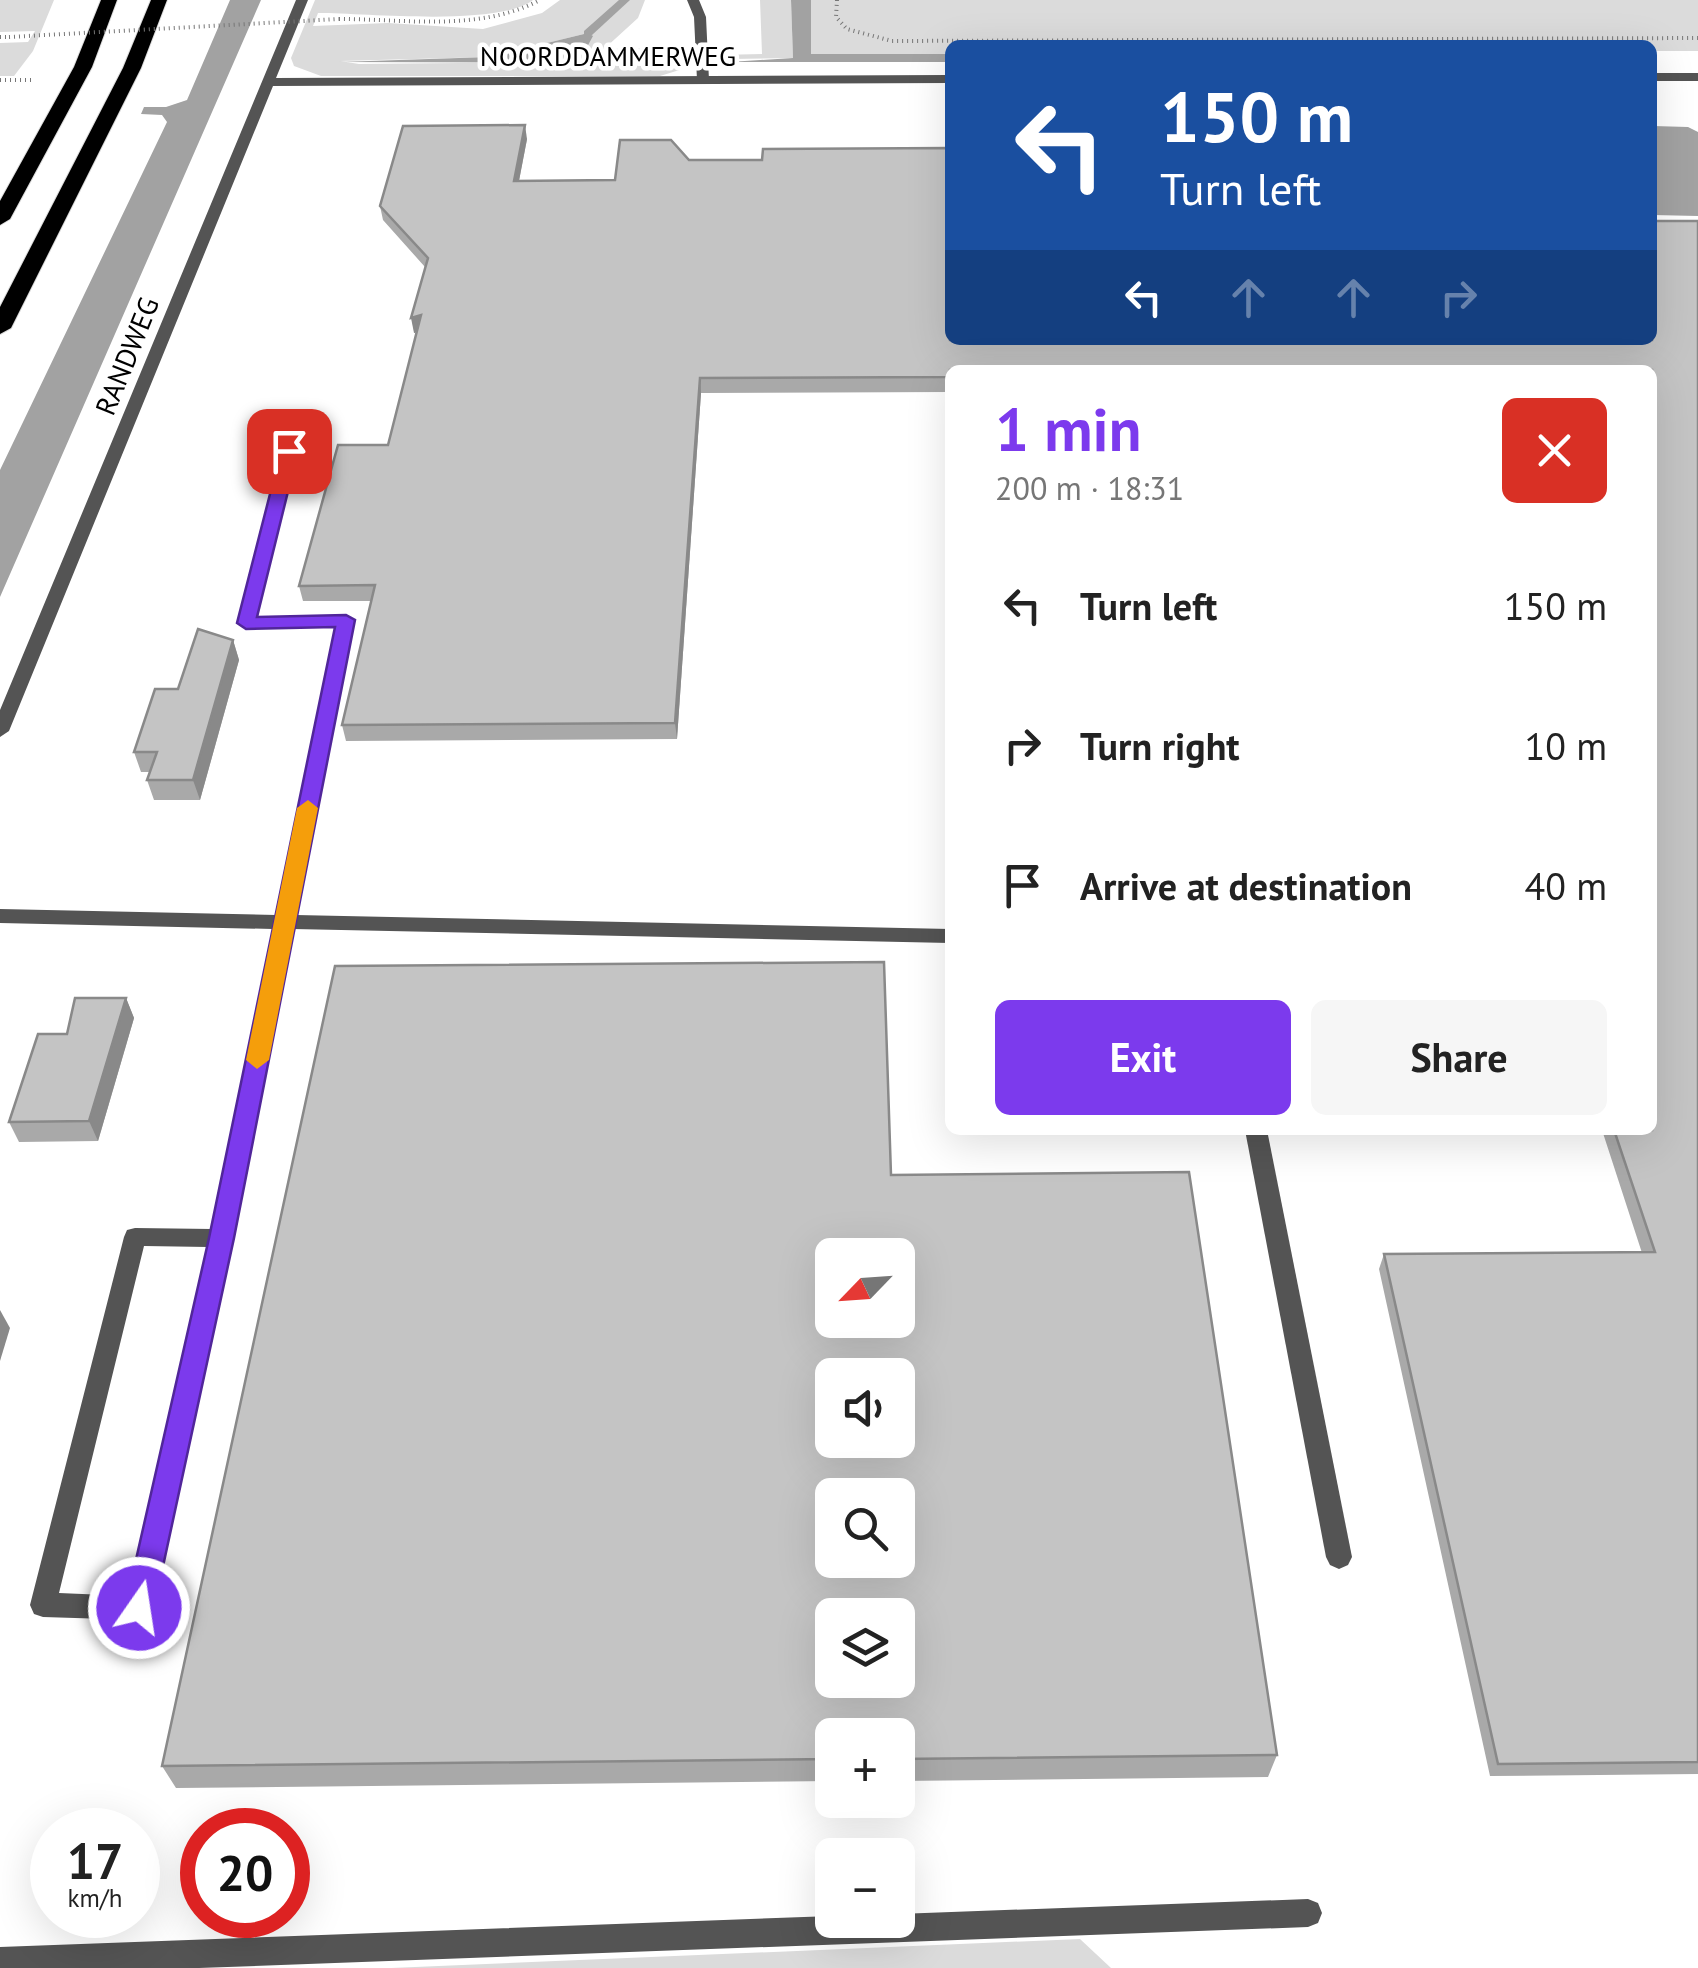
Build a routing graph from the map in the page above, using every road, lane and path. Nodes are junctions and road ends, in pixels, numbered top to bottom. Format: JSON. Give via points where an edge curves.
{"nodes":[{"id":1,"x":109,"y":0,"type":"edge"},
{"id":2,"x":158,"y":0,"type":"edge"},
{"id":3,"x":302,"y":0,"type":"edge"},
{"id":4,"x":540,"y":0,"type":"edge"},
{"id":5,"x":693,"y":0,"type":"edge"},
{"id":6,"x":836,"y":0,"type":"edge"},
{"id":7,"x":0,"y":37,"type":"edge"},
{"id":8,"x":1698,"y":38,"type":"edge"},
{"id":9,"x":1161,"y":40,"type":"edge"},
{"id":10,"x":945,"y":41,"type":"edge"},
{"id":11,"x":1657,"y":77,"type":"edge"},
{"id":12,"x":1698,"y":77,"type":"edge"},
{"id":13,"x":0,"y":80,"type":"edge"},
{"id":14,"x":36,"y":80,"type":"dead end"},
{"id":15,"x":702,"y":80,"type":"junction"},
{"id":16,"x":945,"y":80,"type":"edge"},
{"id":17,"x":266,"y":82,"type":"junction"},
{"id":18,"x":0,"y":219,"type":"edge"},
{"id":19,"x":0,"y":328,"type":"edge"},
{"id":20,"x":289,"y":451,"type":"dead end"},
{"id":21,"x":0,"y":731,"type":"edge"},
{"id":22,"x":0,"y":916,"type":"edge"},
{"id":23,"x":285,"y":922,"type":"junction"},
{"id":24,"x":945,"y":936,"type":"edge"},
{"id":25,"x":1257,"y":1135,"type":"edge"},
{"id":26,"x":221,"y":1238,"type":"junction"},
{"id":27,"x":1339,"y":1557,"type":"dead end"},
{"id":28,"x":1308,"y":1913,"type":"dead end"},
{"id":29,"x":0,"y":1960,"type":"edge"}],
"edges":[{"from":1,"to":18,"type":"highway","via":[[83,66]]},
{"from":2,"to":19,"type":"highway","via":[[132,68]]},
{"from":3,"to":17,"type":"street","name":"RANDWEG"},
{"from":4,"to":7,"type":"path","bridge":true,"via":[[482,19],[340,19]]},
{"from":5,"to":15,"type":"street","via":[[700,16]]},
{"from":6,"to":10,"type":"path","via":[[836,17],[847,30],[892,41]]},
{"from":8,"to":9,"type":"path"},
{"from":11,"to":12,"type":"street"},
{"from":13,"to":14,"type":"path"},
{"from":15,"to":16,"type":"street","name":"NOORDDAMMERWEG"},
{"from":15,"to":17,"type":"street","name":"NOORDDAMMERWEG"},
{"from":17,"to":21,"type":"street","name":"RANDWEG"},
{"from":20,"to":23,"type":"street","via":[[246,623],[346,620]]},
{"from":22,"to":23,"type":"street"},
{"from":23,"to":24,"type":"street"},
{"from":23,"to":26,"type":"street"},
{"from":25,"to":27,"type":"street"},
{"from":26,"to":26,"type":"street","via":[[135,1236],[43,1605],[139,1608]]},
{"from":28,"to":29,"type":"street"}]}
